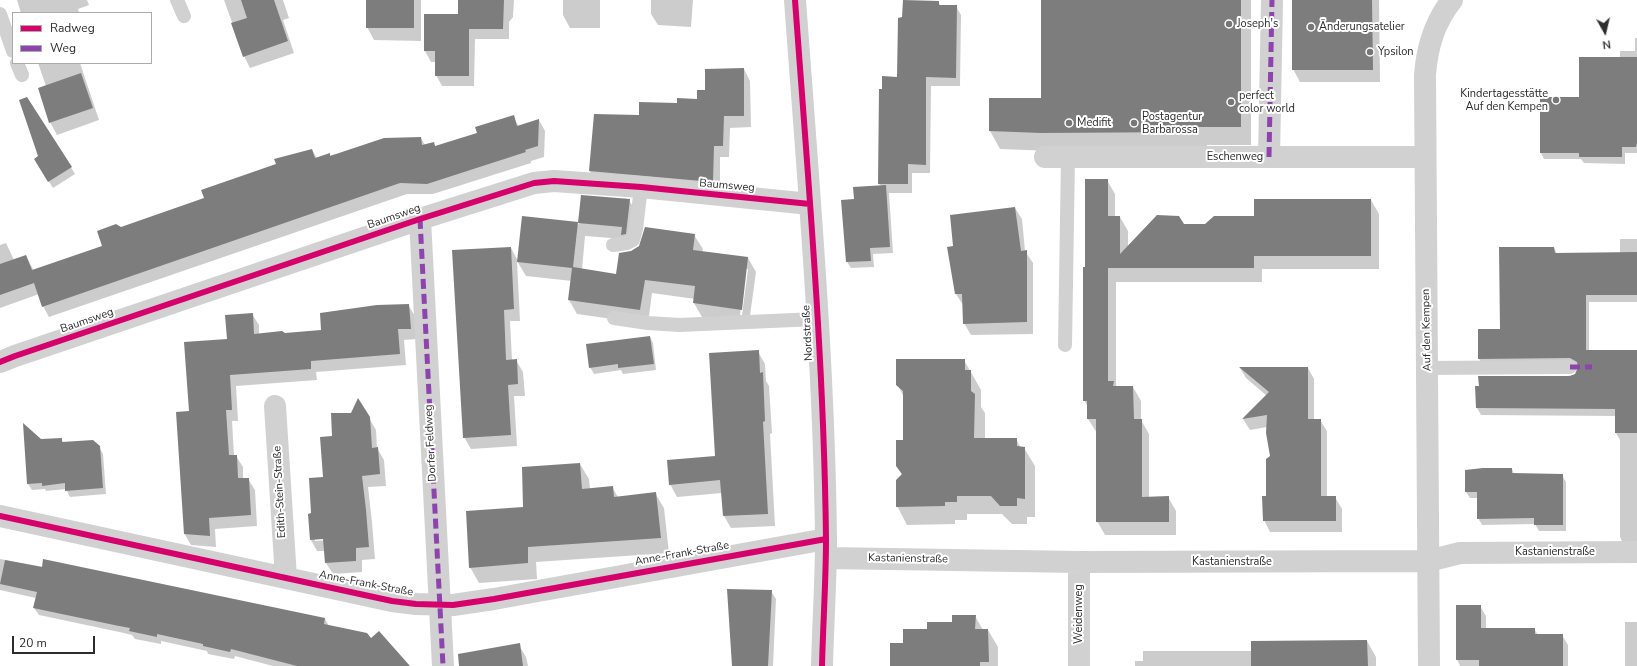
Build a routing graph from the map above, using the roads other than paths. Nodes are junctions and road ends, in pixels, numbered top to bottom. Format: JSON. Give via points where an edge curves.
{"nodes":[{"id":1,"x":177,"y":0,"type":"edge"},
{"id":2,"x":795,"y":0,"type":"edge"},
{"id":3,"x":1272,"y":0,"type":"edge"},
{"id":4,"x":1452,"y":0,"type":"edge"},
{"id":5,"x":0,"y":14,"type":"edge"},
{"id":6,"x":184,"y":16,"type":"dead end"},
{"id":7,"x":12,"y":48,"type":"edge"},
{"id":8,"x":1045,"y":157,"type":"dead end"},
{"id":9,"x":1068,"y":157,"type":"junction"},
{"id":10,"x":1269,"y":157,"type":"junction"},
{"id":11,"x":1425,"y":157,"type":"junction"},
{"id":12,"x":641,"y":187,"type":"junction"},
{"id":13,"x":810,"y":204,"type":"junction"},
{"id":14,"x":420,"y":219,"type":"junction"},
{"id":15,"x":613,"y":245,"type":"dead end"},
{"id":16,"x":614,"y":318,"type":"dead end"},
{"id":17,"x":817,"y":319,"type":"junction"},
{"id":18,"x":1065,"y":345,"type":"dead end"},
{"id":19,"x":0,"y":362,"type":"edge"},
{"id":20,"x":1570,"y":367,"type":"dead end"},
{"id":21,"x":1427,"y":368,"type":"junction"},
{"id":22,"x":275,"y":406,"type":"dead end"},
{"id":23,"x":0,"y":516,"type":"edge"},
{"id":24,"x":826,"y":548,"type":"junction"},
{"id":25,"x":1637,"y":552,"type":"edge"},
{"id":26,"x":1428,"y":561,"type":"junction"},
{"id":27,"x":1079,"y":562,"type":"junction"},
{"id":28,"x":286,"y":578,"type":"junction"},
{"id":29,"x":439,"y":605,"type":"junction"},
{"id":30,"x":443,"y":666,"type":"edge"},
{"id":31,"x":822,"y":666,"type":"edge"},
{"id":32,"x":1079,"y":666,"type":"edge"},
{"id":33,"x":1429,"y":666,"type":"edge"}],
"edges":[{"from":1,"to":6,"type":"lane"},
{"from":2,"to":13,"type":"street","name":"Nordstraße"},
{"from":3,"to":10,"type":"street"},
{"from":4,"to":11,"type":"street","name":"Auf den Kempen","via":[[1435,26],[1428,49],[1425,75]]},
{"from":5,"to":7,"type":"lane"},
{"from":8,"to":9,"type":"street","name":"Eschenweg"},
{"from":9,"to":10,"type":"street","name":"Eschenweg"},
{"from":9,"to":18,"type":"lane"},
{"from":10,"to":11,"type":"street","name":"Eschenweg"},
{"from":11,"to":21,"type":"street","name":"Auf den Kempen"},
{"from":12,"to":13,"type":"street","name":"Baumsweg"},
{"from":12,"to":14,"type":"street","name":"Baumsweg","via":[[554,181],[534,183]]},
{"from":12,"to":15,"type":"lane","via":[[636,229],[632,240]]},
{"from":13,"to":17,"type":"street","name":"Nordstraße"},
{"from":14,"to":19,"type":"street","name":"Baumsweg"},
{"from":14,"to":29,"type":"street","name":"Dorfer Feldweg"},
{"from":16,"to":17,"type":"lane","via":[[679,325]]},
{"from":17,"to":24,"type":"street","name":"Nordstraße"},
{"from":20,"to":21,"type":"lane"},
{"from":21,"to":26,"type":"street","name":"Auf den Kempen"},
{"from":22,"to":28,"type":"street","name":"Edith-Stein-Straße"},
{"from":23,"to":28,"type":"street","name":"Anne-Frank-Straße"},
{"from":24,"to":27,"type":"street","name":"Kastanienstraße"},
{"from":24,"to":29,"type":"street","name":"Anne-Frank-Straße","via":[[494,599]]},
{"from":24,"to":31,"type":"street","name":"Nordstraße"},
{"from":25,"to":26,"type":"street","name":"Kastanienstraße","via":[[1460,553]]},
{"from":26,"to":27,"type":"street","name":"Kastanienstraße"},
{"from":26,"to":33,"type":"street","name":"Auf den Kempen"},
{"from":27,"to":32,"type":"street","name":"Weidenweg"},
{"from":28,"to":29,"type":"street","name":"Anne-Frank-Straße","via":[[392,600]]},
{"from":29,"to":30,"type":"street","name":"Dorfer Feldweg"}]}
